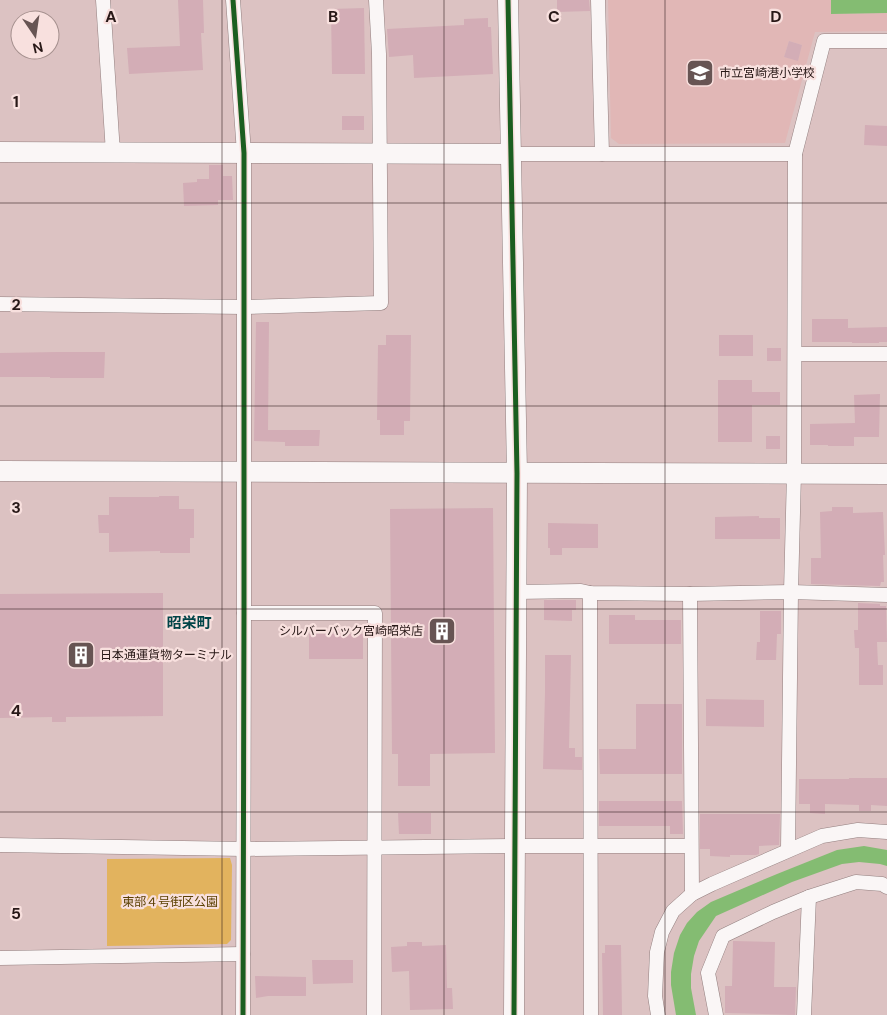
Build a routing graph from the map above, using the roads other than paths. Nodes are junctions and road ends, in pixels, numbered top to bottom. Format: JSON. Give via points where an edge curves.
{"nodes":[{"id":1,"x":103,"y":0,"type":"edge"},
{"id":2,"x":233,"y":0,"type":"edge"},
{"id":3,"x":376,"y":0,"type":"edge"},
{"id":4,"x":508,"y":0,"type":"edge"},
{"id":5,"x":598,"y":0,"type":"edge"},
{"id":6,"x":887,"y":41,"type":"edge"},
{"id":7,"x":0,"y":152,"type":"edge"},
{"id":8,"x":113,"y":152,"type":"junction"},
{"id":9,"x":244,"y":153,"type":"junction"},
{"id":10,"x":381,"y":153,"type":"junction"},
{"id":11,"x":510,"y":154,"type":"junction"},
{"id":12,"x":602,"y":154,"type":"junction"},
{"id":13,"x":795,"y":154,"type":"junction"},
{"id":14,"x":0,"y":304,"type":"edge"},
{"id":15,"x":244,"y":307,"type":"junction"},
{"id":16,"x":795,"y":354,"type":"junction"},
{"id":17,"x":887,"y":354,"type":"edge"},
{"id":18,"x":0,"y":471,"type":"edge"},
{"id":19,"x":244,"y":472,"type":"junction"},
{"id":20,"x":517,"y":473,"type":"junction"},
{"id":21,"x":794,"y":474,"type":"junction"},
{"id":22,"x":887,"y":474,"type":"edge"},
{"id":23,"x":516,"y":592,"type":"junction"},
{"id":24,"x":791,"y":592,"type":"junction"},
{"id":25,"x":590,"y":593,"type":"junction"},
{"id":26,"x":690,"y":594,"type":"junction"},
{"id":27,"x":887,"y":595,"type":"edge"},
{"id":28,"x":244,"y":613,"type":"junction"},
{"id":29,"x":887,"y":832,"type":"edge"},
{"id":30,"x":0,"y":845,"type":"edge"},
{"id":31,"x":514,"y":846,"type":"junction"},
{"id":32,"x":591,"y":846,"type":"junction"},
{"id":33,"x":691,"y":846,"type":"junction"},
{"id":34,"x":375,"y":847,"type":"junction"},
{"id":35,"x":244,"y":849,"type":"junction"},
{"id":36,"x":788,"y":850,"type":"junction"},
{"id":37,"x":887,"y":887,"type":"edge"},
{"id":38,"x":692,"y":894,"type":"junction"},
{"id":39,"x":809,"y":897,"type":"junction"},
{"id":40,"x":244,"y":954,"type":"junction"},
{"id":41,"x":0,"y":958,"type":"edge"},
{"id":42,"x":243,"y":1015,"type":"edge"},
{"id":43,"x":374,"y":1015,"type":"edge"},
{"id":44,"x":514,"y":1015,"type":"edge"},
{"id":45,"x":591,"y":1015,"type":"edge"},
{"id":46,"x":658,"y":1015,"type":"edge"},
{"id":47,"x":716,"y":1015,"type":"edge"},
{"id":48,"x":804,"y":1015,"type":"edge"}],
"edges":[{"from":1,"to":8,"type":"street"},
{"from":2,"to":9,"type":"street"},
{"from":3,"to":10,"type":"street"},
{"from":4,"to":11,"type":"street"},
{"from":5,"to":12,"type":"street"},
{"from":6,"to":13,"type":"street","via":[[824,41]]},
{"from":7,"to":8,"type":"street"},
{"from":8,"to":9,"type":"street"},
{"from":9,"to":10,"type":"street"},
{"from":9,"to":15,"type":"street"},
{"from":10,"to":11,"type":"street"},
{"from":10,"to":15,"type":"street","via":[[381,303]]},
{"from":11,"to":12,"type":"street"},
{"from":11,"to":20,"type":"street"},
{"from":12,"to":13,"type":"street"},
{"from":13,"to":16,"type":"street"},
{"from":14,"to":15,"type":"street"},
{"from":15,"to":19,"type":"street"},
{"from":16,"to":17,"type":"street"},
{"from":16,"to":21,"type":"street"},
{"from":18,"to":19,"type":"street"},
{"from":19,"to":20,"type":"street"},
{"from":19,"to":28,"type":"street"},
{"from":20,"to":21,"type":"street"},
{"from":20,"to":23,"type":"street"},
{"from":21,"to":22,"type":"street"},
{"from":21,"to":24,"type":"street"},
{"from":23,"to":25,"type":"street"},
{"from":23,"to":31,"type":"street"},
{"from":24,"to":26,"type":"street"},
{"from":24,"to":27,"type":"street"},
{"from":24,"to":36,"type":"street"},
{"from":25,"to":26,"type":"street"},
{"from":25,"to":32,"type":"street"},
{"from":26,"to":33,"type":"street"},
{"from":28,"to":34,"type":"street","via":[[374,613]]},
{"from":28,"to":35,"type":"street"},
{"from":29,"to":36,"type":"street","via":[[858,830],[822,836]]},
{"from":30,"to":35,"type":"street"},
{"from":31,"to":32,"type":"street"},
{"from":31,"to":34,"type":"street"},
{"from":31,"to":44,"type":"street"},
{"from":32,"to":33,"type":"street"},
{"from":32,"to":45,"type":"street"},
{"from":33,"to":38,"type":"street"},
{"from":34,"to":35,"type":"street"},
{"from":34,"to":43,"type":"street"},
{"from":35,"to":40,"type":"street"},
{"from":36,"to":38,"type":"street"},
{"from":37,"to":39,"type":"street","via":[[856,882]]},
{"from":38,"to":46,"type":"street","via":[[673,912],[662,932],[657,952],[655,996]]},
{"from":39,"to":47,"type":"street","via":[[723,936],[708,973]]},
{"from":39,"to":48,"type":"street"},
{"from":40,"to":41,"type":"street"},
{"from":40,"to":42,"type":"street"}]}
